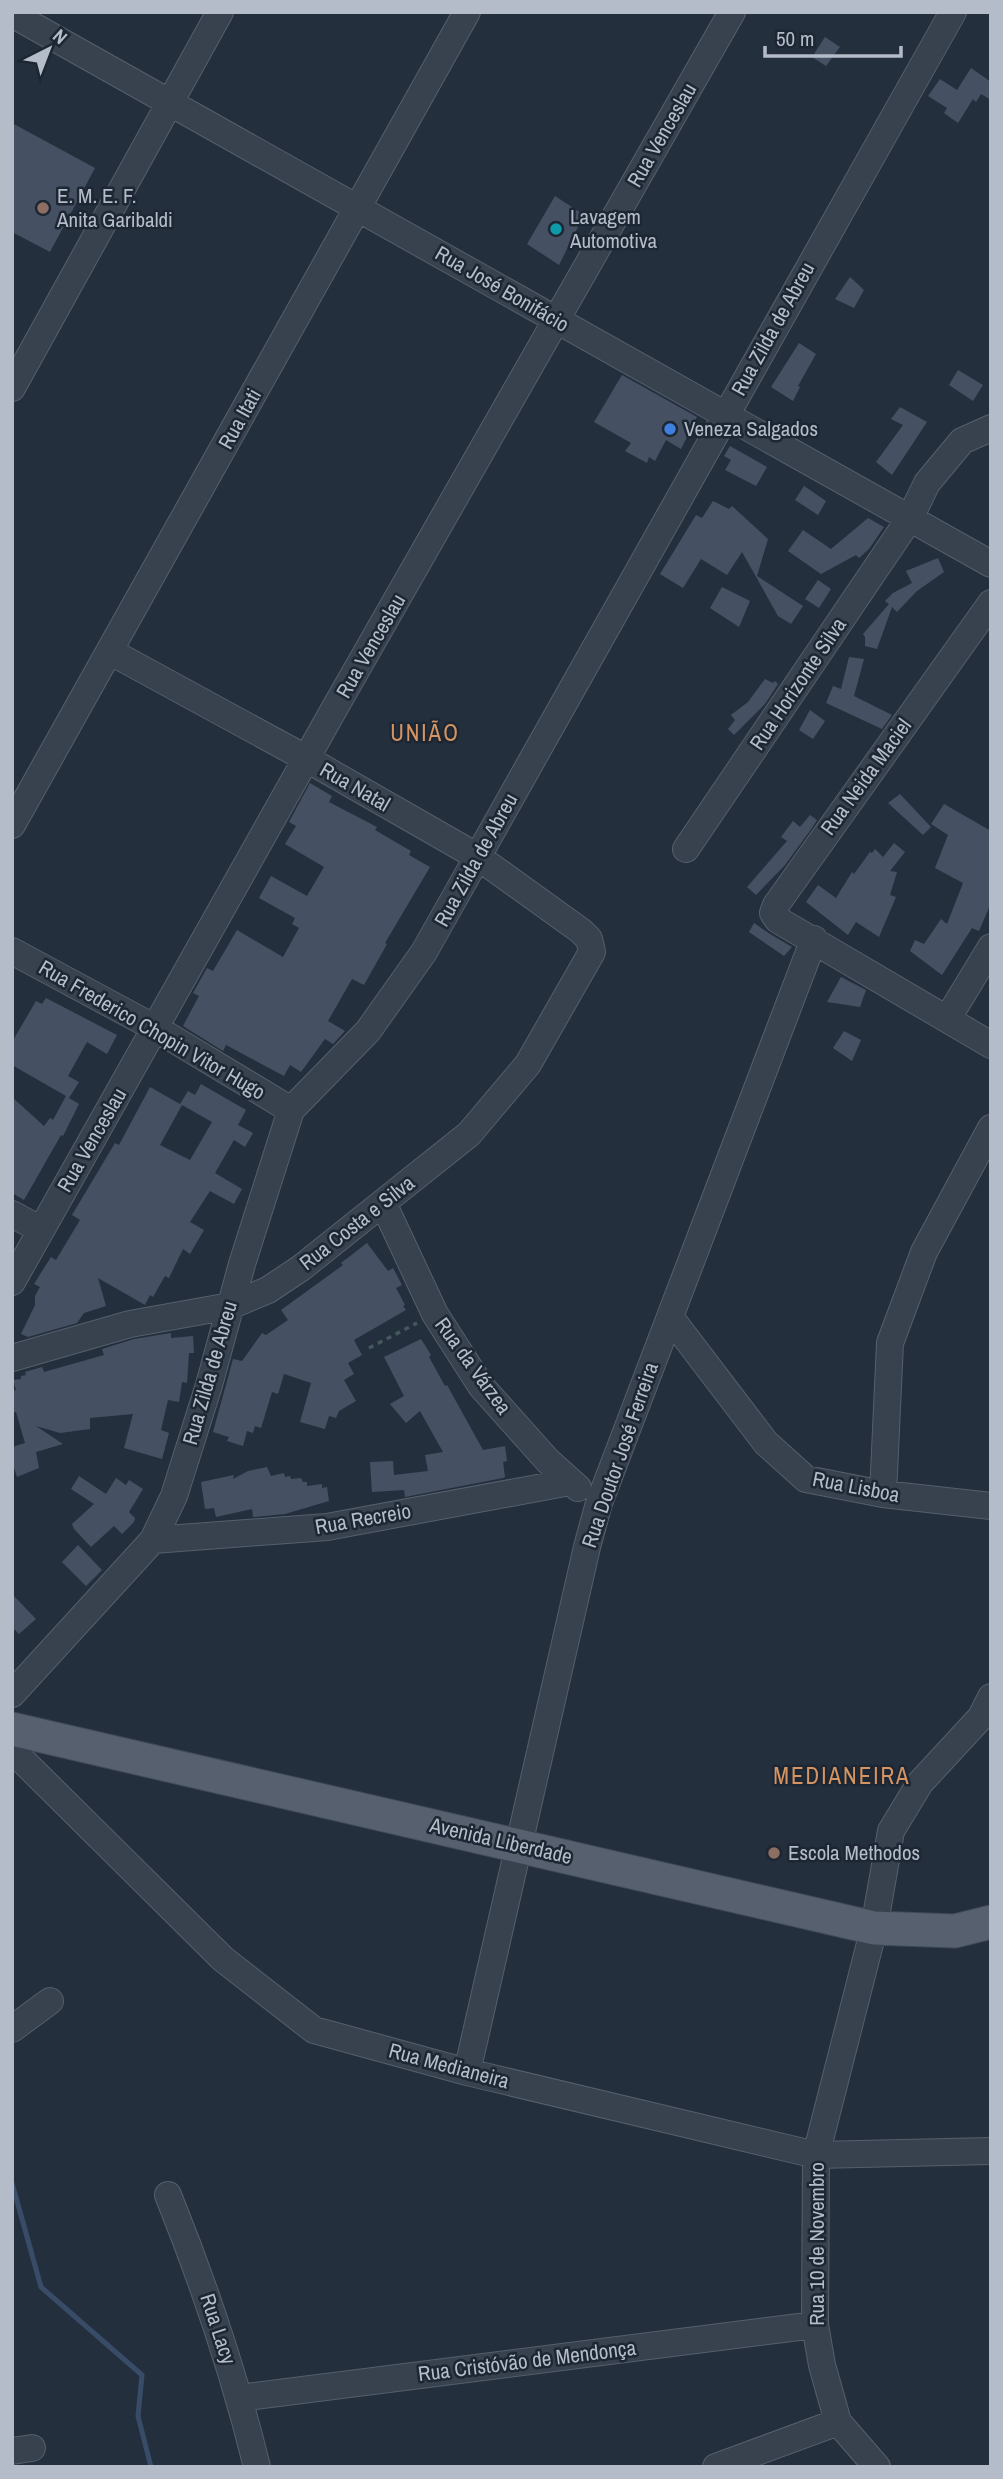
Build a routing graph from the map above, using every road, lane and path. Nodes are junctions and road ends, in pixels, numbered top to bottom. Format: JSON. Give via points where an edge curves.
{"nodes":[{"id":1,"x":220,"y":12,"type":"edge"},
{"id":2,"x":467,"y":12,"type":"edge"},
{"id":3,"x":732,"y":12,"type":"edge"},
{"id":4,"x":953,"y":12,"type":"edge"},
{"id":5,"x":12,"y":14,"type":"edge"},
{"id":6,"x":170,"y":102,"type":"junction"},
{"id":7,"x":359,"y":207,"type":"junction"},
{"id":8,"x":558,"y":321,"type":"junction"},
{"id":9,"x":12,"y":388,"type":"edge"},
{"id":10,"x":726,"y":414,"type":"junction"},
{"id":11,"x":991,"y":428,"type":"edge"},
{"id":12,"x":910,"y":518,"type":"junction"},
{"id":13,"x":991,"y":564,"type":"edge"},
{"id":14,"x":991,"y":603,"type":"edge"},
{"id":15,"x":111,"y":652,"type":"junction"},
{"id":16,"x":307,"y":759,"type":"junction"},
{"id":17,"x":12,"y":825,"type":"edge"},
{"id":18,"x":685,"y":849,"type":"dead end"},
{"id":19,"x":478,"y":857,"type":"junction"},
{"id":20,"x":589,"y":939,"type":"joint"},
{"id":21,"x":814,"y":939,"type":"junction"},
{"id":22,"x":991,"y":947,"type":"edge"},
{"id":23,"x":12,"y":951,"type":"edge"},
{"id":24,"x":948,"y":1018,"type":"junction"},
{"id":25,"x":155,"y":1028,"type":"junction"},
{"id":26,"x":991,"y":1045,"type":"edge"},
{"id":27,"x":291,"y":1110,"type":"junction"},
{"id":28,"x":991,"y":1128,"type":"edge"},
{"id":29,"x":383,"y":1203,"type":"junction"},
{"id":30,"x":12,"y":1214,"type":"edge"},
{"id":31,"x":41,"y":1230,"type":"junction"},
{"id":32,"x":12,"y":1282,"type":"edge"},
{"id":33,"x":230,"y":1306,"type":"junction"},
{"id":34,"x":435,"y":1314,"type":"junction"},
{"id":35,"x":670,"y":1317,"type":"junction"},
{"id":36,"x":369,"y":1348,"type":"dead end"},
{"id":37,"x":12,"y":1358,"type":"edge"},
{"id":38,"x":570,"y":1482,"type":"junction"},
{"id":39,"x":883,"y":1494,"type":"junction"},
{"id":40,"x":599,"y":1503,"type":"junction"},
{"id":41,"x":991,"y":1506,"type":"edge"},
{"id":42,"x":153,"y":1540,"type":"junction"},
{"id":43,"x":12,"y":1694,"type":"edge"},
{"id":44,"x":991,"y":1697,"type":"edge"},
{"id":45,"x":12,"y":1730,"type":"edge"},
{"id":46,"x":12,"y":1750,"type":"edge"},
{"id":47,"x":519,"y":1845,"type":"junction"},
{"id":48,"x":991,"y":1922,"type":"edge"},
{"id":49,"x":874,"y":1928,"type":"junction"},
{"id":50,"x":50,"y":2001,"type":"dead end"},
{"id":51,"x":12,"y":2028,"type":"edge"},
{"id":52,"x":467,"y":2072,"type":"junction"},
{"id":53,"x":991,"y":2151,"type":"edge"},
{"id":54,"x":816,"y":2155,"type":"junction"},
{"id":55,"x":168,"y":2195,"type":"dead end"},
{"id":56,"x":815,"y":2325,"type":"junction"},
{"id":57,"x":240,"y":2398,"type":"junction"},
{"id":58,"x":838,"y":2422,"type":"junction"},
{"id":59,"x":257,"y":2467,"type":"edge"},
{"id":60,"x":716,"y":2467,"type":"edge"},
{"id":61,"x":877,"y":2467,"type":"edge"}],
"edges":[{"from":1,"to":6,"type":"street"},
{"from":2,"to":7,"type":"street","name":"Rua Itati"},
{"from":3,"to":8,"type":"street","name":"Rua Venceslau"},
{"from":4,"to":10,"type":"street","name":"Rua Zilda de Abreu"},
{"from":5,"to":6,"type":"street","name":"Rua José Bonifácio"},
{"from":6,"to":7,"type":"street","name":"Rua José Bonifácio"},
{"from":6,"to":9,"type":"street"},
{"from":7,"to":8,"type":"street","name":"Rua José Bonifácio"},
{"from":7,"to":15,"type":"street","name":"Rua Itati"},
{"from":8,"to":10,"type":"street","name":"Rua José Bonifácio"},
{"from":8,"to":16,"type":"street","name":"Rua Venceslau"},
{"from":10,"to":12,"type":"street","name":"Rua José Bonifácio"},
{"from":10,"to":19,"type":"street","name":"Rua Zilda de Abreu"},
{"from":11,"to":12,"type":"street","name":"Rua Horizonte Silva","via":[[962,441],[927,483]]},
{"from":12,"to":13,"type":"street","name":"Rua José Bonifácio"},
{"from":12,"to":18,"type":"street","name":"Rua Horizonte Silva"},
{"from":14,"to":21,"type":"street","name":"Rua Neida Maciel","via":[[776,905],[773,914],[778,920]]},
{"from":15,"to":16,"type":"street","name":"Rua Natal"},
{"from":15,"to":17,"type":"street","name":"Rua Itati"},
{"from":16,"to":19,"type":"street","name":"Rua Natal"},
{"from":16,"to":25,"type":"street","name":"Rua Venceslau"},
{"from":19,"to":20,"type":"street","name":"Rua Natal"},
{"from":19,"to":27,"type":"street","name":"Rua Zilda de Abreu","via":[[424,952],[368,1031]]},
{"from":20,"to":29,"type":"street","name":"Rua Costa e Silva","via":[[592,952],[528,1064],[469,1134]]},
{"from":21,"to":24,"type":"street"},
{"from":21,"to":35,"type":"street","name":"Rua Doutor José Ferreira"},
{"from":22,"to":24,"type":"street"},
{"from":23,"to":25,"type":"street","name":"Rua Frederico Chopin Vitor Hugo"},
{"from":24,"to":26,"type":"street"},
{"from":25,"to":27,"type":"street","name":"Rua Frederico Chopin Vitor Hugo"},
{"from":25,"to":31,"type":"street","name":"Rua Venceslau"},
{"from":27,"to":33,"type":"street","name":"Rua Zilda de Abreu"},
{"from":28,"to":39,"type":"street","via":[[924,1252],[890,1343]]},
{"from":29,"to":33,"type":"street","name":"Rua Costa e Silva","via":[[301,1268],[268,1290]]},
{"from":29,"to":34,"type":"street","name":"Rua da Várzea"},
{"from":30,"to":31,"type":"street"},
{"from":31,"to":32,"type":"street","name":"Rua Venceslau"},
{"from":33,"to":37,"type":"street","name":"Rua Costa e Silva","via":[[130,1324]]},
{"from":33,"to":42,"type":"street","name":"Rua Zilda de Abreu","via":[[174,1496]]},
{"from":34,"to":36,"type":"path"},
{"from":34,"to":38,"type":"street","name":"Rua da Várzea","via":[[481,1386]]},
{"from":35,"to":39,"type":"street","name":"Rua Lisboa","via":[[766,1443],[806,1479]]},
{"from":35,"to":40,"type":"street","name":"Rua Doutor José Ferreira"},
{"from":38,"to":40,"type":"street","name":"Rua da Várzea"},
{"from":38,"to":42,"type":"street","name":"Rua Recreio","via":[[327,1527]]},
{"from":39,"to":41,"type":"street","name":"Rua Lisboa"},
{"from":40,"to":47,"type":"street","name":"Rua Doutor José Ferreira"},
{"from":42,"to":43,"type":"street","name":"Rua Zilda de Abreu"},
{"from":44,"to":49,"type":"street","name":"Rua 10 de Novembro","via":[[981,1717],[920,1783],[891,1831]]},
{"from":45,"to":47,"type":"main road","name":"Avenida Liberdade"},
{"from":46,"to":52,"type":"street","name":"Rua Medianeira","via":[[223,1959],[314,2030]]},
{"from":47,"to":49,"type":"main road","name":"Avenida Liberdade"},
{"from":47,"to":52,"type":"street","name":"Rua Doutor José Ferreira"},
{"from":48,"to":49,"type":"main road","name":"Avenida Liberdade","via":[[955,1931]]},
{"from":49,"to":54,"type":"street","name":"Rua 10 de Novembro"},
{"from":50,"to":51,"type":"street"},
{"from":52,"to":54,"type":"street","name":"Rua Medianeira"},
{"from":53,"to":54,"type":"street","name":"Rua Medianeira"},
{"from":54,"to":56,"type":"street","name":"Rua 10 de Novembro"},
{"from":55,"to":57,"type":"street","name":"Rua Lacy","via":[[200,2273]]},
{"from":56,"to":57,"type":"street","name":"Rua Cristóvão de Mendonça"},
{"from":56,"to":58,"type":"street","name":"Rua 10 de Novembro"},
{"from":57,"to":59,"type":"street","name":"Rua Lacy"},
{"from":58,"to":60,"type":"street"},
{"from":58,"to":61,"type":"street","name":"Rua 10 de Novembro"}]}
